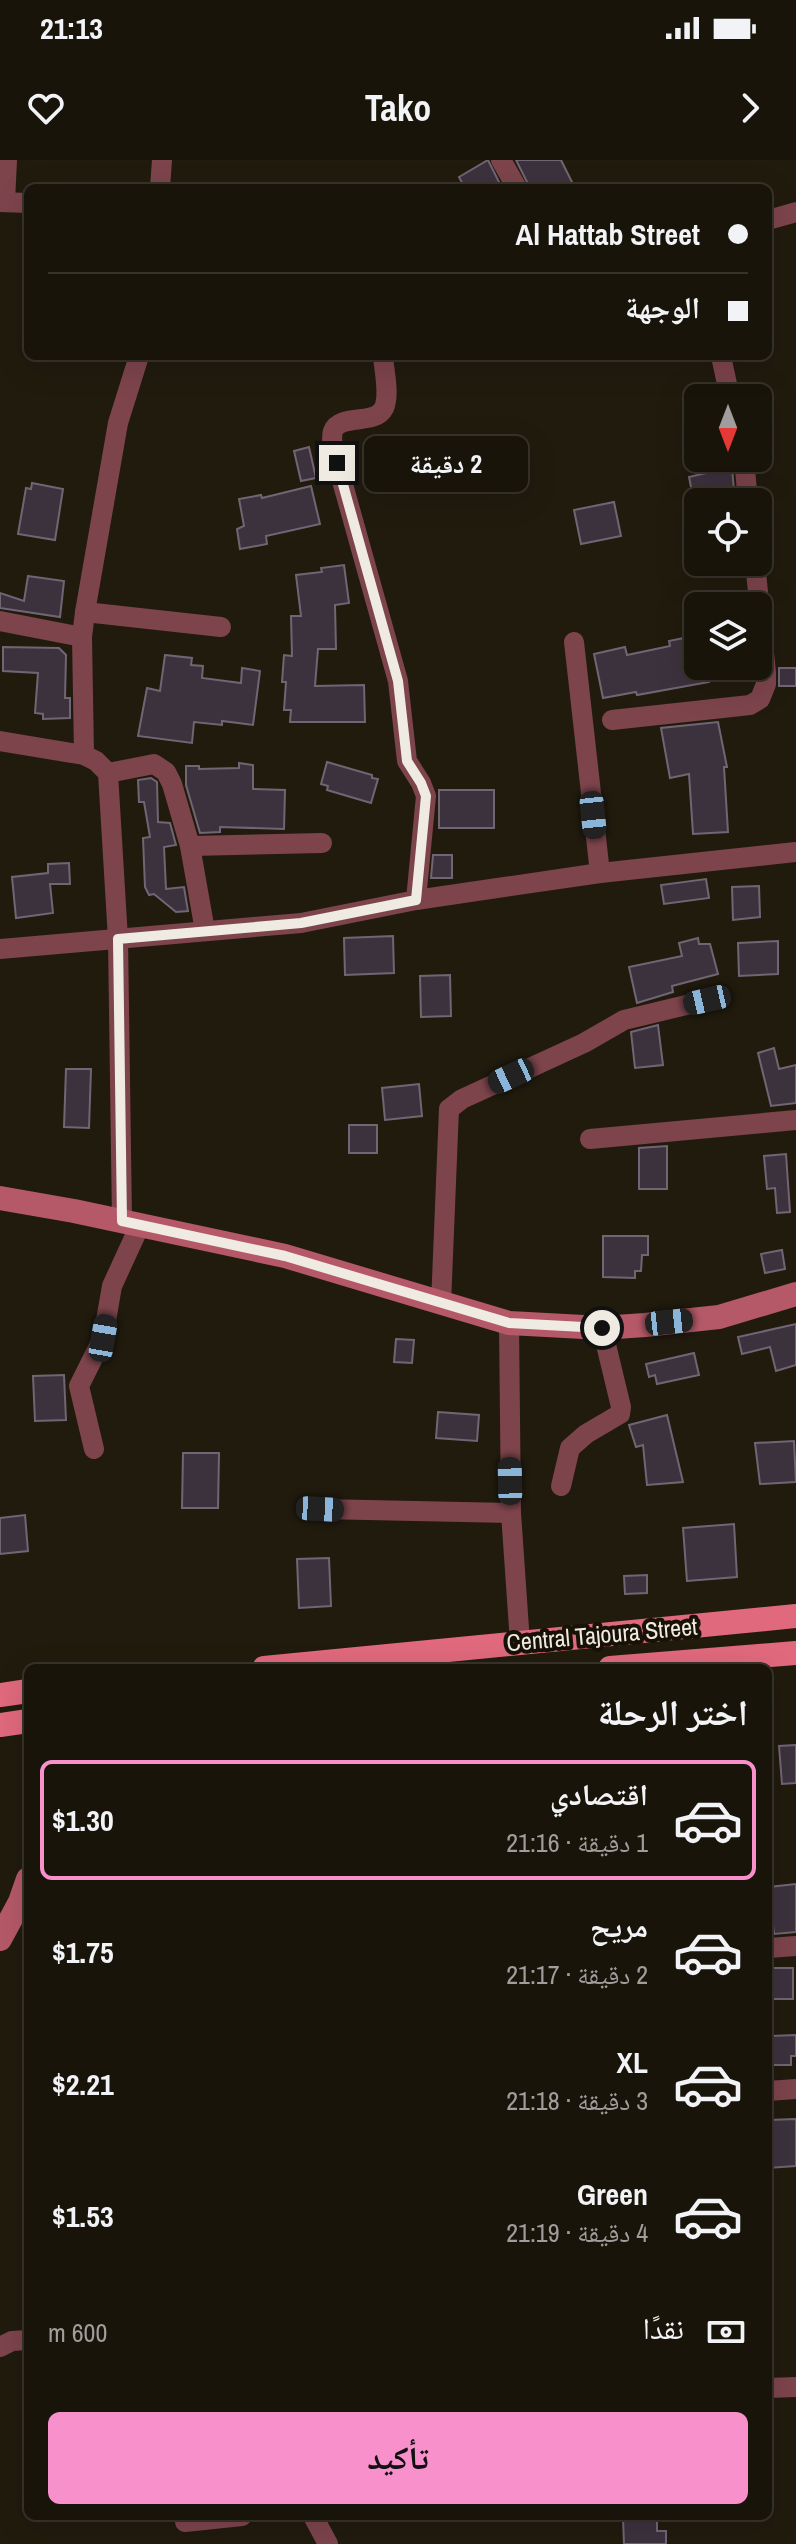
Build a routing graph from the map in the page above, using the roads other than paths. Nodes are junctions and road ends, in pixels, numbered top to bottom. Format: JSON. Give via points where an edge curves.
{"nodes":[{"id":1,"x":7,"y":160,"type":"edge"},
{"id":2,"x":162,"y":160,"type":"edge"},
{"id":3,"x":501,"y":160,"type":"edge"},
{"id":4,"x":160,"y":184,"type":"edge"},
{"id":5,"x":515,"y":184,"type":"edge"},
{"id":6,"x":3,"y":202,"type":"edge"},
{"id":7,"x":24,"y":203,"type":"edge"},
{"id":8,"x":796,"y":212,"type":"edge"},
{"id":9,"x":772,"y":219,"type":"edge"},
{"id":10,"x":138,"y":360,"type":"edge"},
{"id":11,"x":383,"y":360,"type":"edge"},
{"id":12,"x":722,"y":360,"type":"edge"},
{"id":13,"x":727,"y":384,"type":"edge"},
{"id":14,"x":756,"y":576,"type":"edge"},
{"id":15,"x":85,"y":612,"type":"junction"},
{"id":16,"x":0,"y":621,"type":"edge"},
{"id":17,"x":221,"y":627,"type":"dead end"},
{"id":18,"x":82,"y":637,"type":"junction"},
{"id":19,"x":574,"y":642,"type":"dead end"},
{"id":20,"x":612,"y":720,"type":"dead end"},
{"id":21,"x":0,"y":741,"type":"edge"},
{"id":22,"x":84,"y":755,"type":"junction"},
{"id":23,"x":108,"y":773,"type":"junction"},
{"id":24,"x":322,"y":843,"type":"dead end"},
{"id":25,"x":190,"y":846,"type":"junction"},
{"id":26,"x":796,"y":852,"type":"edge"},
{"id":27,"x":600,"y":873,"type":"junction"},
{"id":28,"x":416,"y":900,"type":"junction"},
{"id":29,"x":205,"y":931,"type":"junction"},
{"id":30,"x":118,"y":939,"type":"junction"},
{"id":31,"x":0,"y":949,"type":"edge"},
{"id":32,"x":707,"y":1000,"type":"dead end"},
{"id":33,"x":796,"y":1120,"type":"edge"},
{"id":34,"x":590,"y":1139,"type":"dead end"},
{"id":35,"x":0,"y":1198,"type":"edge"},
{"id":36,"x":131,"y":1223,"type":"junction"},
{"id":37,"x":796,"y":1294,"type":"edge"},
{"id":38,"x":441,"y":1304,"type":"junction"},
{"id":39,"x":509,"y":1323,"type":"junction"},
{"id":40,"x":602,"y":1328,"type":"junction"},
{"id":41,"x":94,"y":1449,"type":"dead end"},
{"id":42,"x":561,"y":1486,"type":"dead end"},
{"id":43,"x":320,"y":1509,"type":"dead end"},
{"id":44,"x":511,"y":1513,"type":"junction"},
{"id":45,"x":796,"y":1616,"type":"edge"},
{"id":46,"x":520,"y":1643,"type":"junction"},
{"id":47,"x":796,"y":1653,"type":"edge"},
{"id":48,"x":305,"y":1664,"type":"edge"},
{"id":49,"x":660,"y":1664,"type":"edge"},
{"id":50,"x":24,"y":1692,"type":"edge"},
{"id":51,"x":0,"y":1695,"type":"edge"},
{"id":52,"x":24,"y":1722,"type":"edge"},
{"id":53,"x":0,"y":1725,"type":"edge"},
{"id":54,"x":24,"y":1890,"type":"edge"},
{"id":55,"x":0,"y":1939,"type":"edge"},
{"id":56,"x":796,"y":1946,"type":"edge"},
{"id":57,"x":772,"y":1948,"type":"edge"},
{"id":58,"x":796,"y":2089,"type":"edge"},
{"id":59,"x":772,"y":2091,"type":"edge"},
{"id":60,"x":24,"y":2340,"type":"edge"},
{"id":61,"x":0,"y":2347,"type":"edge"},
{"id":62,"x":796,"y":2387,"type":"edge"},
{"id":63,"x":772,"y":2388,"type":"edge"},
{"id":64,"x":204,"y":2520,"type":"edge"},
{"id":65,"x":315,"y":2520,"type":"edge"},
{"id":66,"x":185,"y":2522,"type":"dead end"},
{"id":67,"x":328,"y":2544,"type":"edge"}],
"edges":[{"from":1,"to":6,"type":"street"},
{"from":2,"to":4,"type":"street"},
{"from":3,"to":5,"type":"street"},
{"from":6,"to":7,"type":"street"},
{"from":8,"to":9,"type":"street"},
{"from":10,"to":15,"type":"street","via":[[118,423]]},
{"from":11,"to":28,"type":"street","via":[[384,408],[378,415],[339,424],[333,443],[398,681],[407,761],[426,796]]},
{"from":12,"to":13,"type":"street"},
{"from":14,"to":20,"type":"street","via":[[766,673],[760,699],[750,705]]},
{"from":15,"to":17,"type":"street"},
{"from":15,"to":18,"type":"street"},
{"from":16,"to":18,"type":"street"},
{"from":18,"to":22,"type":"street"},
{"from":19,"to":27,"type":"street"},
{"from":21,"to":22,"type":"street"},
{"from":22,"to":23,"type":"street"},
{"from":23,"to":25,"type":"street","via":[[143,765],[162,768],[172,784]]},
{"from":23,"to":30,"type":"street"},
{"from":24,"to":25,"type":"street"},
{"from":25,"to":29,"type":"street"},
{"from":26,"to":27,"type":"street"},
{"from":27,"to":28,"type":"street"},
{"from":28,"to":29,"type":"street","via":[[301,923]]},
{"from":29,"to":30,"type":"street"},
{"from":30,"to":31,"type":"street"},
{"from":30,"to":36,"type":"street"},
{"from":32,"to":38,"type":"street","via":[[624,1020],[449,1109]]},
{"from":33,"to":34,"type":"street"},
{"from":35,"to":36,"type":"street"},
{"from":36,"to":38,"type":"street","via":[[285,1256]]},
{"from":36,"to":41,"type":"street","via":[[103,1338],[79,1386]]},
{"from":37,"to":40,"type":"street","via":[[719,1317]]},
{"from":38,"to":39,"type":"street"},
{"from":39,"to":40,"type":"street"},
{"from":39,"to":44,"type":"street"},
{"from":40,"to":42,"type":"street","via":[[620,1414],[570,1448]]},
{"from":43,"to":44,"type":"street"},
{"from":44,"to":46,"type":"street"},
{"from":45,"to":46,"type":"main road","name":"Central Tajoura Street"},
{"from":46,"to":48,"type":"main road","name":"Central Tajoura Street"},
{"from":47,"to":49,"type":"main road"},
{"from":50,"to":51,"type":"main road"},
{"from":52,"to":53,"type":"main road"},
{"from":54,"to":55,"type":"street"},
{"from":56,"to":57,"type":"street"},
{"from":58,"to":59,"type":"street"},
{"from":60,"to":61,"type":"street"},
{"from":62,"to":63,"type":"street"},
{"from":64,"to":66,"type":"street"},
{"from":65,"to":67,"type":"street"}]}
